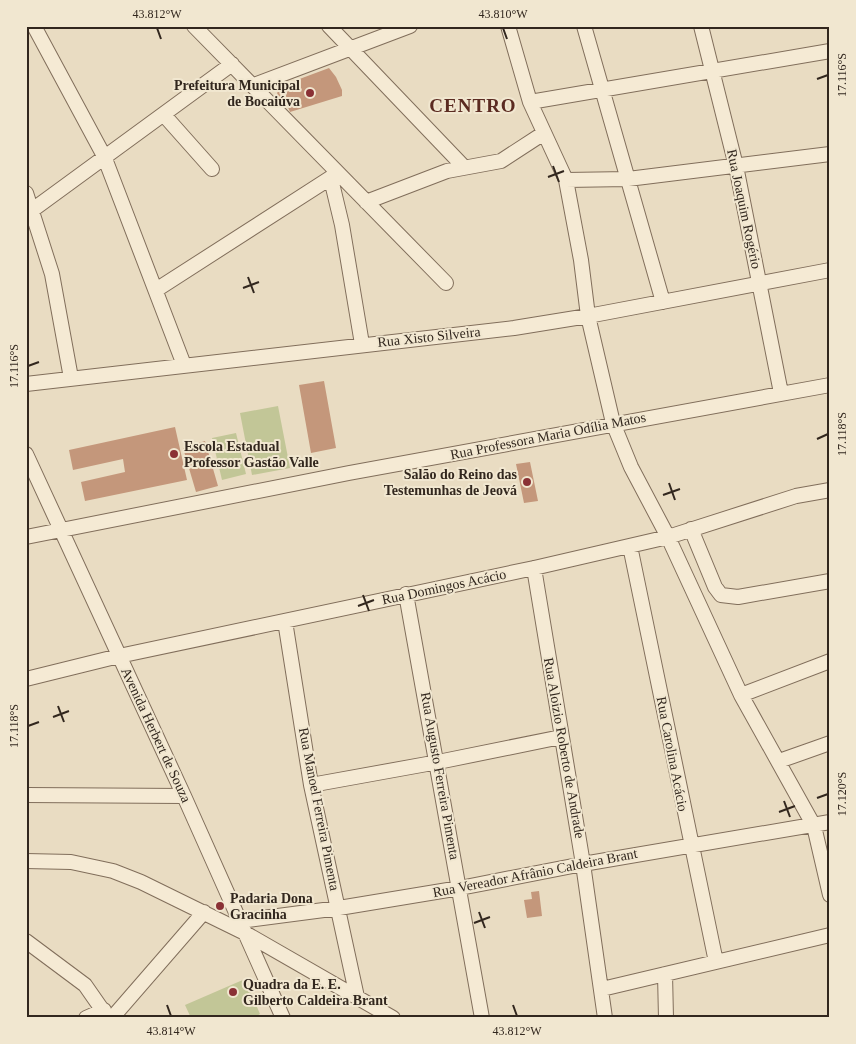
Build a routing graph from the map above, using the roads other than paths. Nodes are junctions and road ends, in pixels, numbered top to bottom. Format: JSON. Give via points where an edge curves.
{"nodes":[{"id":1,"x":34,"y":26,"type":"edge"},
{"id":2,"x":194,"y":26,"type":"edge"},
{"id":3,"x":329,"y":26,"type":"edge"},
{"id":4,"x":410,"y":26,"type":"edge"},
{"id":5,"x":508,"y":26,"type":"edge"},
{"id":6,"x":701,"y":26,"type":"edge"},
{"id":7,"x":589,"y":28,"type":"edge"},
{"id":8,"x":349,"y":48,"type":"junction"},
{"id":9,"x":830,"y":51,"type":"edge"},
{"id":10,"x":232,"y":64,"type":"junction"},
{"id":11,"x":712,"y":72,"type":"junction"},
{"id":12,"x":254,"y":85,"type":"junction"},
{"id":13,"x":603,"y":91,"type":"junction"},
{"id":14,"x":530,"y":102,"type":"junction"},
{"id":15,"x":164,"y":115,"type":"junction"},
{"id":16,"x":544,"y":133,"type":"junction"},
{"id":17,"x":830,"y":154,"type":"edge"},
{"id":18,"x":104,"y":156,"type":"junction"},
{"id":19,"x":736,"y":166,"type":"junction"},
{"id":20,"x":464,"y":167,"type":"junction"},
{"id":21,"x":212,"y":169,"type":"dead end"},
{"id":22,"x":334,"y":176,"type":"junction"},
{"id":23,"x":628,"y":179,"type":"junction"},
{"id":24,"x":566,"y":180,"type":"junction"},
{"id":25,"x":26,"y":193,"type":"edge"},
{"id":26,"x":366,"y":202,"type":"junction"},
{"id":27,"x":31,"y":211,"type":"junction"},
{"id":28,"x":830,"y":270,"type":"edge"},
{"id":29,"x":446,"y":283,"type":"dead end"},
{"id":30,"x":760,"y":284,"type":"junction"},
{"id":31,"x":156,"y":290,"type":"junction"},
{"id":32,"x":663,"y":302,"type":"junction"},
{"id":33,"x":588,"y":316,"type":"junction"},
{"id":34,"x":362,"y":344,"type":"junction"},
{"id":35,"x":184,"y":365,"type":"junction"},
{"id":36,"x":71,"y":378,"type":"junction"},
{"id":37,"x":26,"y":384,"type":"edge"},
{"id":38,"x":830,"y":385,"type":"edge"},
{"id":39,"x":781,"y":393,"type":"junction"},
{"id":40,"x":613,"y":423,"type":"junction"},
{"id":41,"x":26,"y":454,"type":"edge"},
{"id":42,"x":830,"y":490,"type":"edge"},
{"id":43,"x":691,"y":529,"type":"junction"},
{"id":44,"x":61,"y":530,"type":"junction"},
{"id":45,"x":26,"y":537,"type":"edge"},
{"id":46,"x":668,"y":537,"type":"junction"},
{"id":47,"x":630,"y":546,"type":"junction"},
{"id":48,"x":534,"y":568,"type":"junction"},
{"id":49,"x":830,"y":581,"type":"edge"},
{"id":50,"x":406,"y":594,"type":"junction"},
{"id":51,"x":285,"y":621,"type":"junction"},
{"id":52,"x":119,"y":656,"type":"junction"},
{"id":53,"x":830,"y":661,"type":"edge"},
{"id":54,"x":26,"y":679,"type":"edge"},
{"id":55,"x":741,"y":695,"type":"junction"},
{"id":56,"x":561,"y":736,"type":"junction"},
{"id":57,"x":830,"y":743,"type":"edge"},
{"id":58,"x":779,"y":760,"type":"junction"},
{"id":59,"x":438,"y":762,"type":"junction"},
{"id":60,"x":311,"y":785,"type":"junction"},
{"id":61,"x":26,"y":795,"type":"edge"},
{"id":62,"x":184,"y":796,"type":"junction"},
{"id":63,"x":830,"y":822,"type":"edge"},
{"id":64,"x":814,"y":826,"type":"junction"},
{"id":65,"x":690,"y":845,"type":"junction"},
{"id":66,"x":28,"y":859,"type":"edge"},
{"id":67,"x":583,"y":864,"type":"junction"},
{"id":68,"x":460,"y":888,"type":"junction"},
{"id":69,"x":830,"y":895,"type":"edge"},
{"id":70,"x":339,"y":908,"type":"junction"},
{"id":71,"x":204,"y":912,"type":"junction"},
{"id":72,"x":242,"y":927,"type":"junction"},
{"id":73,"x":830,"y":935,"type":"edge"},
{"id":74,"x":26,"y":941,"type":"edge"},
{"id":75,"x":716,"y":962,"type":"junction"},
{"id":76,"x":665,"y":974,"type":"junction"},
{"id":77,"x":602,"y":989,"type":"junction"},
{"id":78,"x":357,"y":997,"type":"junction"},
{"id":79,"x":108,"y":1015,"type":"edge"},
{"id":80,"x":86,"y":1018,"type":"edge"},
{"id":81,"x":283,"y":1018,"type":"edge"},
{"id":82,"x":393,"y":1018,"type":"edge"},
{"id":83,"x":482,"y":1018,"type":"edge"},
{"id":84,"x":605,"y":1018,"type":"edge"},
{"id":85,"x":666,"y":1018,"type":"edge"}],
"edges":[{"from":1,"to":18,"type":"street"},
{"from":2,"to":10,"type":"street"},
{"from":3,"to":8,"type":"street"},
{"from":4,"to":8,"type":"street"},
{"from":5,"to":14,"type":"street"},
{"from":6,"to":11,"type":"street","name":"Rua Joaquim Rogério"},
{"from":7,"to":13,"type":"street"},
{"from":8,"to":12,"type":"street"},
{"from":8,"to":20,"type":"street"},
{"from":9,"to":11,"type":"street"},
{"from":10,"to":12,"type":"street"},
{"from":10,"to":15,"type":"street"},
{"from":11,"to":13,"type":"street"},
{"from":11,"to":19,"type":"street","name":"Rua Joaquim Rogério"},
{"from":12,"to":22,"type":"street"},
{"from":13,"to":14,"type":"street"},
{"from":13,"to":23,"type":"street"},
{"from":14,"to":16,"type":"street"},
{"from":15,"to":18,"type":"street"},
{"from":15,"to":21,"type":"street"},
{"from":16,"to":20,"type":"street","via":[[501,161],[480,167]]},
{"from":16,"to":24,"type":"street"},
{"from":17,"to":19,"type":"street"},
{"from":18,"to":27,"type":"street"},
{"from":18,"to":31,"type":"street"},
{"from":19,"to":23,"type":"street"},
{"from":19,"to":30,"type":"street","name":"Rua Joaquim Rogério"},
{"from":20,"to":26,"type":"street","via":[[430,176]]},
{"from":22,"to":26,"type":"street"},
{"from":22,"to":31,"type":"street"},
{"from":22,"to":34,"type":"street"},
{"from":23,"to":24,"type":"street"},
{"from":23,"to":32,"type":"street"},
{"from":24,"to":33,"type":"street"},
{"from":25,"to":27,"type":"street"},
{"from":26,"to":29,"type":"street"},
{"from":27,"to":36,"type":"street","via":[[52,274]]},
{"from":28,"to":30,"type":"street","name":"Rua Xisto Silveira"},
{"from":30,"to":32,"type":"street","name":"Rua Xisto Silveira"},
{"from":30,"to":39,"type":"street","name":"Rua Joaquim Rogério"},
{"from":31,"to":35,"type":"street"},
{"from":32,"to":33,"type":"street","name":"Rua Xisto Silveira"},
{"from":33,"to":34,"type":"street","name":"Rua Xisto Silveira","via":[[514,328]]},
{"from":33,"to":40,"type":"street"},
{"from":34,"to":35,"type":"street","name":"Rua Xisto Silveira"},
{"from":35,"to":36,"type":"street","name":"Rua Xisto Silveira"},
{"from":36,"to":37,"type":"street","name":"Rua Xisto Silveira"},
{"from":38,"to":39,"type":"street","name":"Rua Professora Maria Odília Matos"},
{"from":39,"to":40,"type":"street","name":"Rua Professora Maria Odília Matos"},
{"from":40,"to":44,"type":"street","name":"Rua Professora Maria Odília Matos"},
{"from":40,"to":46,"type":"street","via":[[631,467]]},
{"from":41,"to":44,"type":"street","name":"Avenida Herbert de Souza"},
{"from":42,"to":43,"type":"street","name":"Rua Domingos Acácio","via":[[796,496]]},
{"from":43,"to":46,"type":"street","name":"Rua Domingos Acácio"},
{"from":43,"to":49,"type":"street","via":[[721,595],[738,597]]},
{"from":44,"to":45,"type":"street","name":"Rua Professora Maria Odília Matos"},
{"from":44,"to":52,"type":"street","name":"Avenida Herbert de Souza"},
{"from":46,"to":47,"type":"street","name":"Rua Domingos Acácio"},
{"from":46,"to":55,"type":"street"},
{"from":47,"to":48,"type":"street","name":"Rua Domingos Acácio"},
{"from":47,"to":65,"type":"street","name":"Rua Carolina Acácio"},
{"from":48,"to":50,"type":"street","name":"Rua Domingos Acácio"},
{"from":48,"to":56,"type":"street","name":"Rua Aloizio Roberto de Andrade"},
{"from":50,"to":51,"type":"street","name":"Rua Domingos Acácio"},
{"from":50,"to":59,"type":"street","name":"Rua Augusto Ferreira Pimenta"},
{"from":51,"to":52,"type":"street","name":"Rua Domingos Acácio"},
{"from":51,"to":60,"type":"street","name":"Rua Manoel Ferreira Pimenta"},
{"from":52,"to":54,"type":"street","name":"Rua Domingos Acácio"},
{"from":52,"to":62,"type":"street","name":"Avenida Herbert de Souza"},
{"from":53,"to":55,"type":"street"},
{"from":55,"to":58,"type":"street"},
{"from":56,"to":59,"type":"street"},
{"from":56,"to":67,"type":"street","name":"Rua Aloizio Roberto de Andrade"},
{"from":57,"to":58,"type":"street"},
{"from":58,"to":64,"type":"street"},
{"from":59,"to":60,"type":"street"},
{"from":59,"to":68,"type":"street","name":"Rua Augusto Ferreira Pimenta"},
{"from":60,"to":70,"type":"street","name":"Rua Manoel Ferreira Pimenta"},
{"from":61,"to":62,"type":"street"},
{"from":62,"to":72,"type":"street","name":"Avenida Herbert de Souza"},
{"from":63,"to":64,"type":"street","name":"Rua Vereador Afrânio Caldeira Brant"},
{"from":64,"to":65,"type":"street","name":"Rua Vereador Afrânio Caldeira Brant"},
{"from":64,"to":69,"type":"street"},
{"from":65,"to":67,"type":"street","name":"Rua Vereador Afrânio Caldeira Brant"},
{"from":65,"to":75,"type":"street","name":"Rua Carolina Acácio"},
{"from":66,"to":71,"type":"street","via":[[71,862],[113,871]]},
{"from":67,"to":68,"type":"street","name":"Rua Vereador Afrânio Caldeira Brant"},
{"from":67,"to":77,"type":"street","name":"Rua Aloizio Roberto de Andrade"},
{"from":68,"to":70,"type":"street","name":"Rua Vereador Afrânio Caldeira Brant"},
{"from":68,"to":83,"type":"street","name":"Rua Augusto Ferreira Pimenta"},
{"from":70,"to":72,"type":"street","name":"Rua Vereador Afrânio Caldeira Brant"},
{"from":70,"to":78,"type":"street","name":"Rua Manoel Ferreira Pimenta"},
{"from":71,"to":72,"type":"street"},
{"from":71,"to":79,"type":"street"},
{"from":72,"to":78,"type":"street"},
{"from":72,"to":81,"type":"street","name":"Avenida Herbert de Souza"},
{"from":73,"to":75,"type":"street"},
{"from":74,"to":79,"type":"street","via":[[85,985]]},
{"from":75,"to":76,"type":"street"},
{"from":76,"to":77,"type":"street"},
{"from":76,"to":85,"type":"street"},
{"from":77,"to":84,"type":"street","name":"Rua Aloizio Roberto de Andrade"},
{"from":78,"to":82,"type":"street"},
{"from":79,"to":80,"type":"street"}]}
